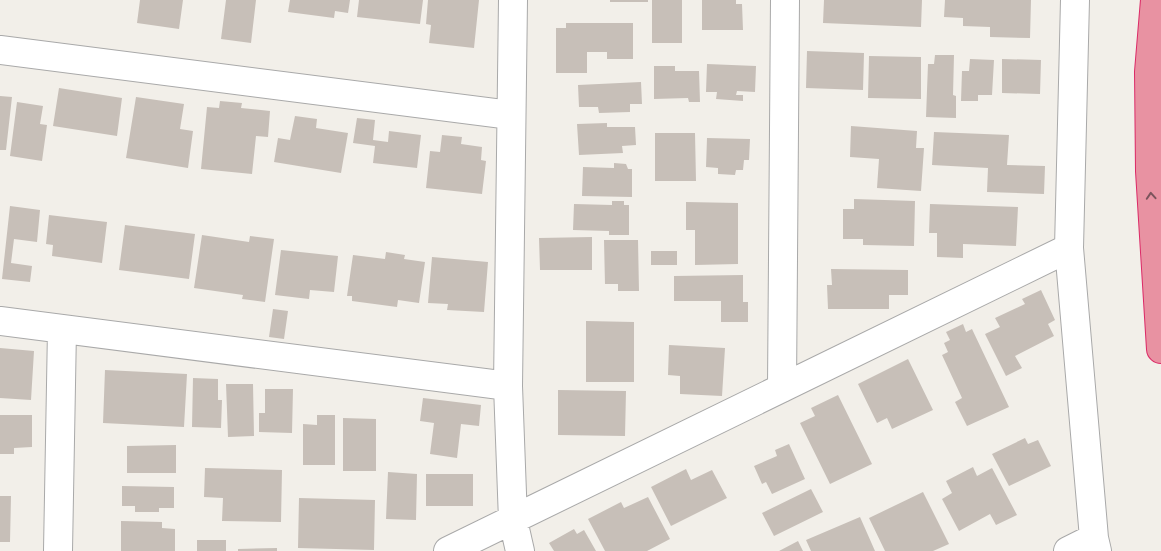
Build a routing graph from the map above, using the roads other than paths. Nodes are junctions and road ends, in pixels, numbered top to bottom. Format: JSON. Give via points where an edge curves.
{"nodes":[{"id":1,"x":512,"y":0,"type":"edge"},
{"id":2,"x":785,"y":0,"type":"edge"},
{"id":3,"x":1075,"y":0,"type":"edge"},
{"id":4,"x":1155,"y":0,"type":"edge"},
{"id":5,"x":0,"y":50,"type":"edge"},
{"id":6,"x":511,"y":115,"type":"junction"},
{"id":7,"x":1069,"y":248,"type":"junction"},
{"id":8,"x":0,"y":321,"type":"edge"},
{"id":9,"x":62,"y":329,"type":"junction"},
{"id":10,"x":1161,"y":349,"type":"edge"},
{"id":11,"x":508,"y":386,"type":"junction"},
{"id":12,"x":782,"y":388,"type":"junction"},
{"id":13,"x":513,"y":520,"type":"junction"},
{"id":14,"x":1096,"y":545,"type":"edge"},
{"id":15,"x":58,"y":551,"type":"edge"},
{"id":16,"x":448,"y":551,"type":"edge"},
{"id":17,"x":520,"y":551,"type":"edge"},
{"id":18,"x":1068,"y":551,"type":"edge"}],
"edges":[{"from":1,"to":6,"type":"street"},
{"from":2,"to":12,"type":"street"},
{"from":3,"to":7,"type":"street"},
{"from":10,"to":4,"type":"highway","one_way":true,"via":[[1150,171],[1149,72]]},
{"from":5,"to":6,"type":"street"},
{"from":6,"to":11,"type":"street"},
{"from":7,"to":12,"type":"street"},
{"from":7,"to":14,"type":"street"},
{"from":8,"to":9,"type":"street"},
{"from":9,"to":11,"type":"street"},
{"from":9,"to":15,"type":"street"},
{"from":11,"to":13,"type":"street"},
{"from":12,"to":13,"type":"street"},
{"from":13,"to":16,"type":"street"},
{"from":13,"to":17,"type":"street"},
{"from":14,"to":18,"type":"street"}]}
